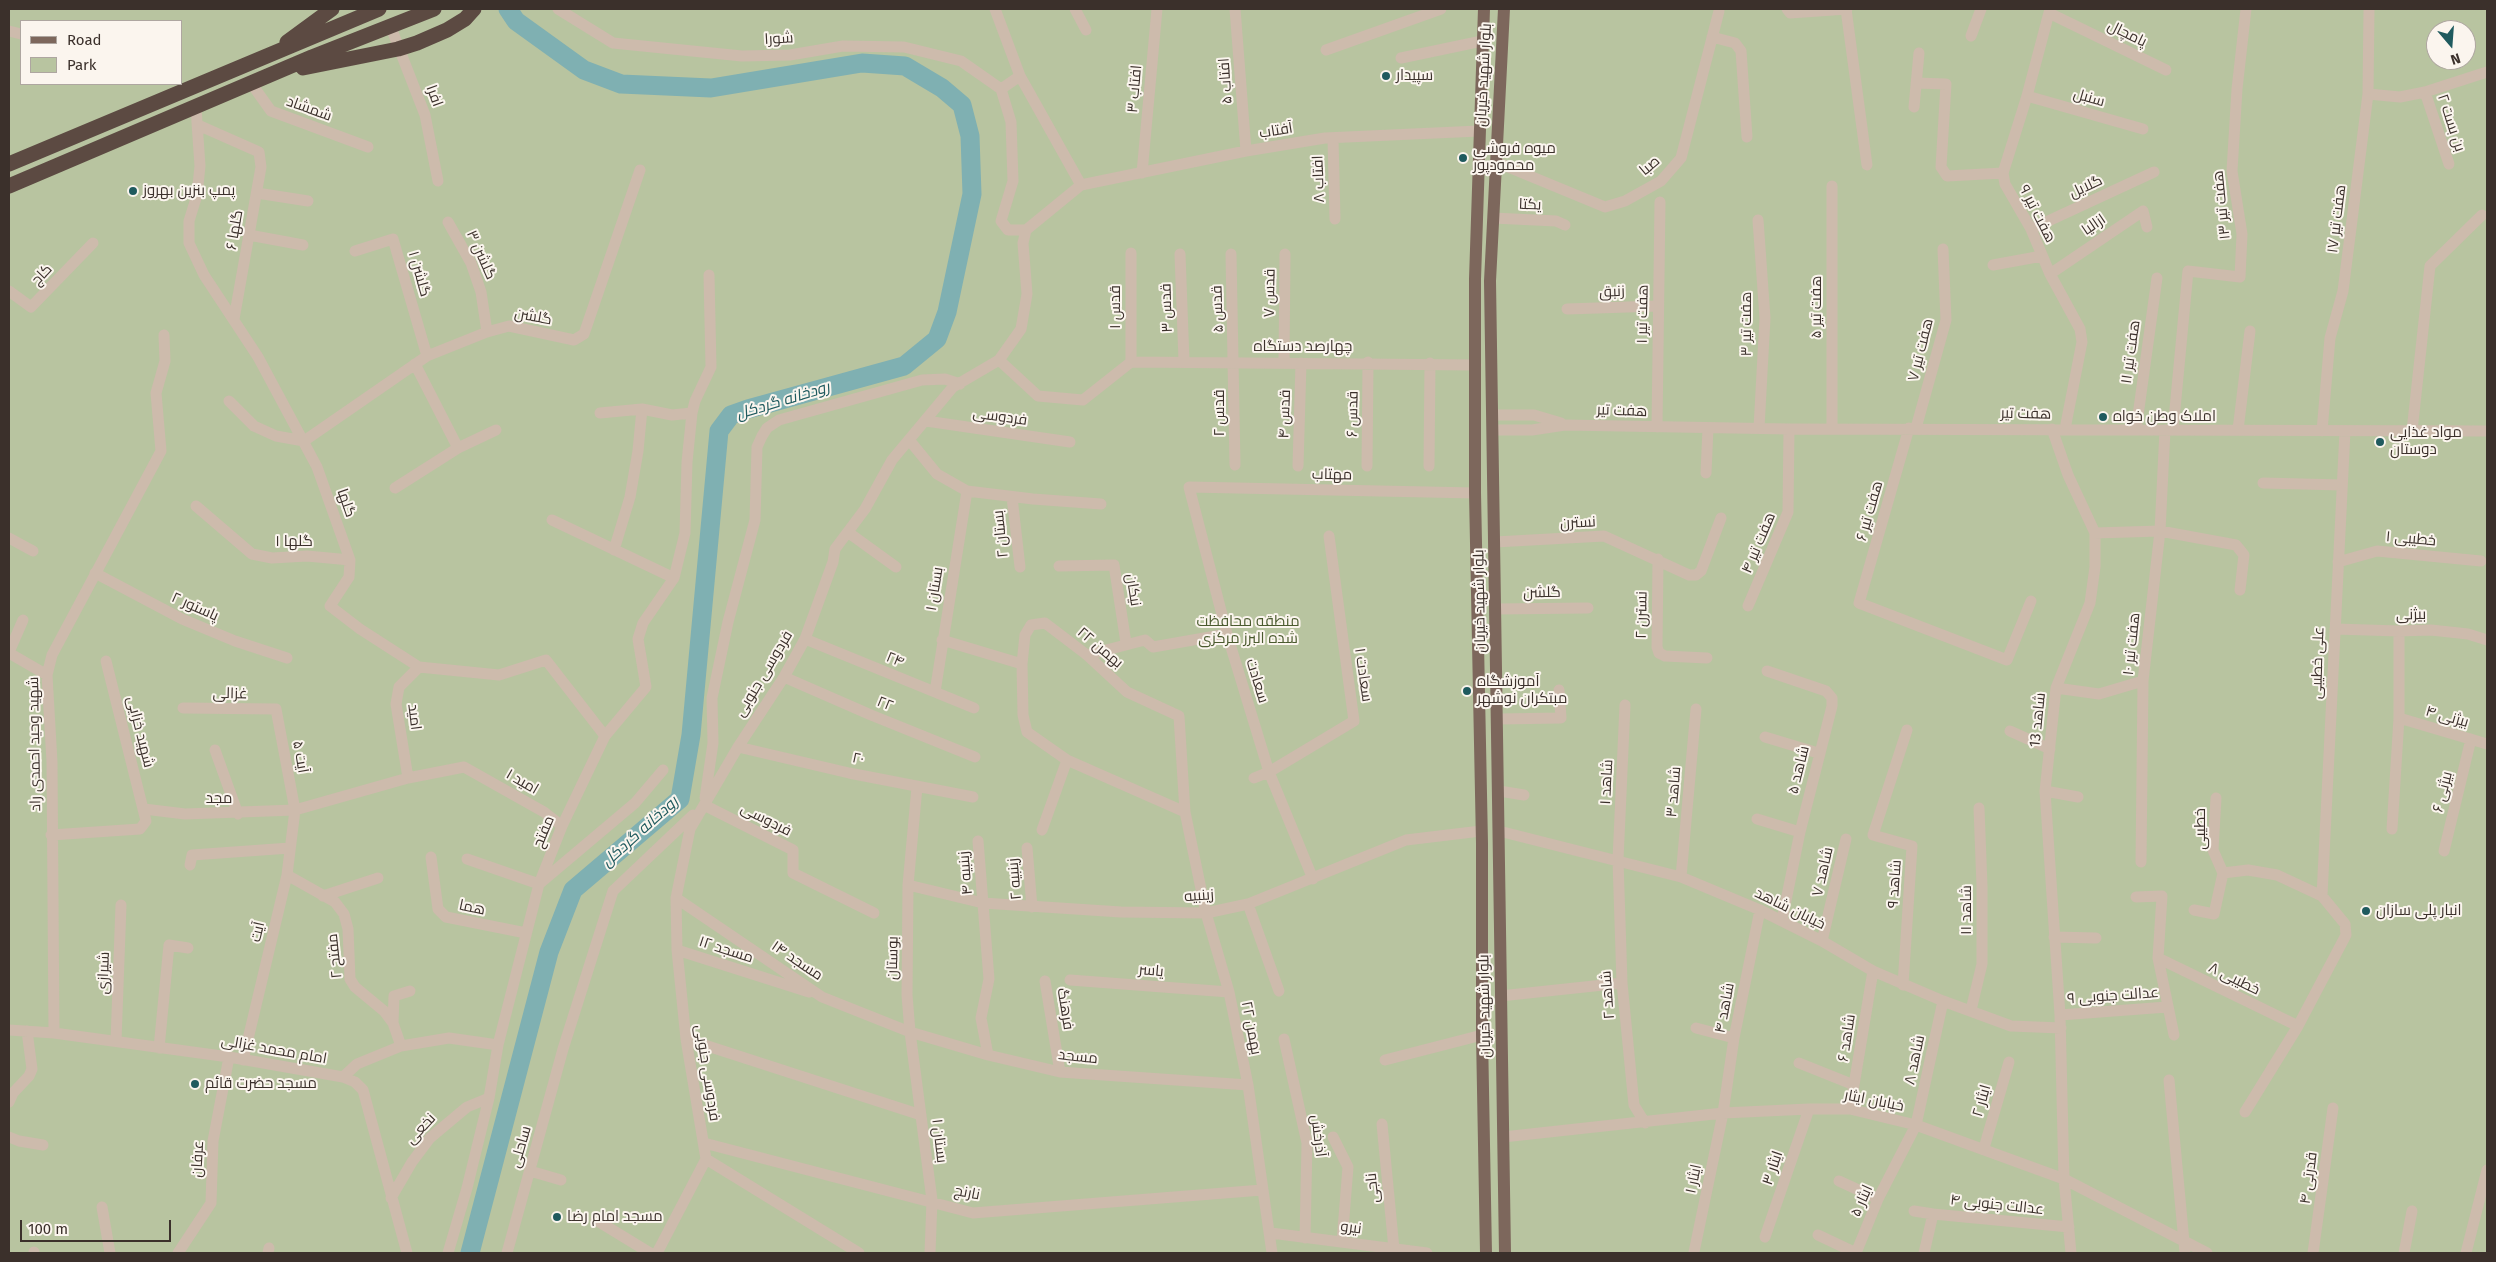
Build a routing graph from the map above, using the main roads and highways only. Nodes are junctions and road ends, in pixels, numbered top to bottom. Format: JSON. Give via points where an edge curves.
{"nodes":[{"id":1,"x":379,"y":9,"type":"edge"},
{"id":2,"x":434,"y":9,"type":"edge"},
{"id":3,"x":474,"y":9,"type":"edge"},
{"id":4,"x":1484,"y":9,"type":"edge"},
{"id":5,"x":1504,"y":9,"type":"edge"},
{"id":6,"x":325,"y":12,"type":"edge"},
{"id":7,"x":267,"y":56,"type":"junction"},
{"id":8,"x":277,"y":72,"type":"junction"},
{"id":9,"x":9,"y":164,"type":"edge"},
{"id":10,"x":9,"y":186,"type":"edge"},
{"id":11,"x":1475,"y":415,"type":"junction"},
{"id":12,"x":1493,"y":415,"type":"junction"},
{"id":13,"x":1493,"y":430,"type":"junction"},
{"id":14,"x":1475,"y":431,"type":"junction"},
{"id":15,"x":1482,"y":831,"type":"junction"},
{"id":16,"x":1498,"y":831,"type":"junction"},
{"id":17,"x":1486,"y":1253,"type":"edge"},
{"id":18,"x":1505,"y":1253,"type":"edge"}],
"edges":[{"from":1,"to":7,"type":"highway"},
{"from":2,"to":8,"type":"highway"},
{"from":3,"to":8,"type":"highway","via":[[447,30],[398,49]]},
{"from":4,"to":11,"type":"main road","name":"بلوار شهید خیریان","via":[[1478,131]]},
{"from":5,"to":12,"type":"main road","name":"بلوار شهید خیریان","via":[[1490,280]]},
{"from":6,"to":7,"type":"highway"},
{"from":7,"to":9,"type":"highway"},
{"from":8,"to":10,"type":"highway"},
{"from":11,"to":12,"type":"main road"},
{"from":11,"to":14,"type":"main road","name":"بلوار شهید خیریان"},
{"from":12,"to":13,"type":"main road","name":"بلوار شهید خیریان"},
{"from":13,"to":14,"type":"main road"},
{"from":13,"to":16,"type":"main road","name":"بلوار شهید خیریان"},
{"from":14,"to":15,"type":"main road","name":"بلوار شهید خیریان"},
{"from":15,"to":16,"type":"main road"},
{"from":15,"to":17,"type":"main road","name":"بلوار شهید خیریان"},
{"from":16,"to":18,"type":"main road","name":"بلوار شهید خیریان"}]}
